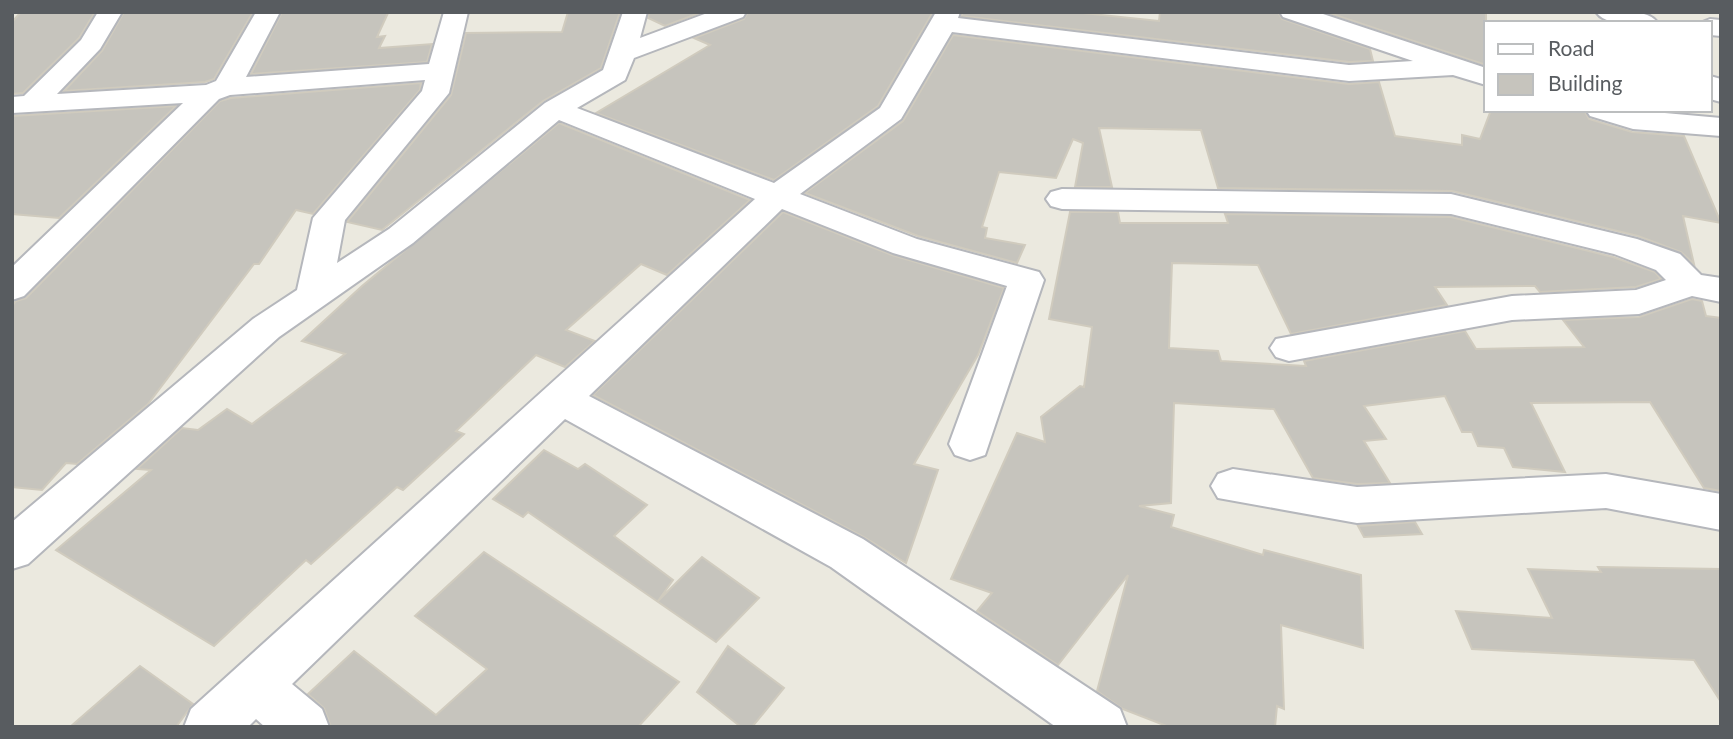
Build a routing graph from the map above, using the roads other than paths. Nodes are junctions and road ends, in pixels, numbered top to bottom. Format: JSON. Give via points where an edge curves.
{"nodes":[{"id":1,"x":110,"y":12,"type":"edge"},
{"id":2,"x":268,"y":12,"type":"edge"},
{"id":3,"x":456,"y":12,"type":"edge"},
{"id":4,"x":635,"y":12,"type":"edge"},
{"id":5,"x":734,"y":12,"type":"edge"},
{"id":6,"x":1292,"y":12,"type":"edge"},
{"id":7,"x":1608,"y":12,"type":"edge"},
{"id":8,"x":946,"y":18,"type":"edge"},
{"id":9,"x":1639,"y":21,"type":"edge"},
{"id":10,"x":622,"y":53,"type":"junction"},
{"id":11,"x":1452,"y":67,"type":"junction"},
{"id":12,"x":440,"y":71,"type":"junction"},
{"id":13,"x":1484,"y":76,"type":"edge"},
{"id":14,"x":218,"y":90,"type":"junction"},
{"id":15,"x":22,"y":104,"type":"edge"},
{"id":16,"x":555,"y":108,"type":"junction"},
{"id":17,"x":1607,"y":112,"type":"edge"},
{"id":18,"x":1721,"y":127,"type":"edge"},
{"id":19,"x":778,"y":195,"type":"junction"},
{"id":20,"x":1062,"y":199,"type":"dead end"},
{"id":21,"x":1705,"y":287,"type":"edge"},
{"id":22,"x":12,"y":288,"type":"edge"},
{"id":23,"x":314,"y":292,"type":"junction"},
{"id":24,"x":1289,"y":348,"type":"dead end"},
{"id":25,"x":560,"y":398,"type":"junction"},
{"id":26,"x":970,"y":443,"type":"dead end"},
{"id":27,"x":1233,"y":486,"type":"dead end"},
{"id":28,"x":1721,"y":512,"type":"edge"},
{"id":29,"x":12,"y":550,"type":"edge"},
{"id":30,"x":255,"y":684,"type":"junction"},
{"id":31,"x":210,"y":727,"type":"edge"},
{"id":32,"x":303,"y":727,"type":"edge"},
{"id":33,"x":1101,"y":727,"type":"edge"}],
"edges":[{"from":1,"to":15,"type":"street","via":[[91,44]]},
{"from":2,"to":14,"type":"street"},
{"from":3,"to":12,"type":"street"},
{"from":4,"to":10,"type":"street"},
{"from":5,"to":10,"type":"street"},
{"from":6,"to":11,"type":"street"},
{"from":7,"to":9,"type":"street"},
{"from":8,"to":11,"type":"street","via":[[1349,73]]},
{"from":8,"to":19,"type":"street","via":[[891,113]]},
{"from":10,"to":16,"type":"street","via":[[615,74]]},
{"from":11,"to":13,"type":"street"},
{"from":12,"to":14,"type":"street"},
{"from":12,"to":23,"type":"street","via":[[435,93],[329,218]]},
{"from":14,"to":15,"type":"street"},
{"from":14,"to":22,"type":"street"},
{"from":16,"to":19,"type":"street"},
{"from":16,"to":23,"type":"street","via":[[401,236]]},
{"from":17,"to":18,"type":"street","via":[[1633,120]]},
{"from":19,"to":25,"type":"street"},
{"from":19,"to":26,"type":"street","via":[[905,246],[1027,279]]},
{"from":20,"to":21,"type":"street","via":[[1451,204],[1625,246],[1668,262]]},
{"from":21,"to":24,"type":"street","via":[[1639,302],[1512,307]]},
{"from":23,"to":29,"type":"street","via":[[266,328]]},
{"from":25,"to":30,"type":"street"},
{"from":25,"to":33,"type":"street","via":[[846,553]]},
{"from":27,"to":28,"type":"street","via":[[1357,505],[1606,491]]},
{"from":30,"to":31,"type":"street"},
{"from":30,"to":32,"type":"street"}]}
